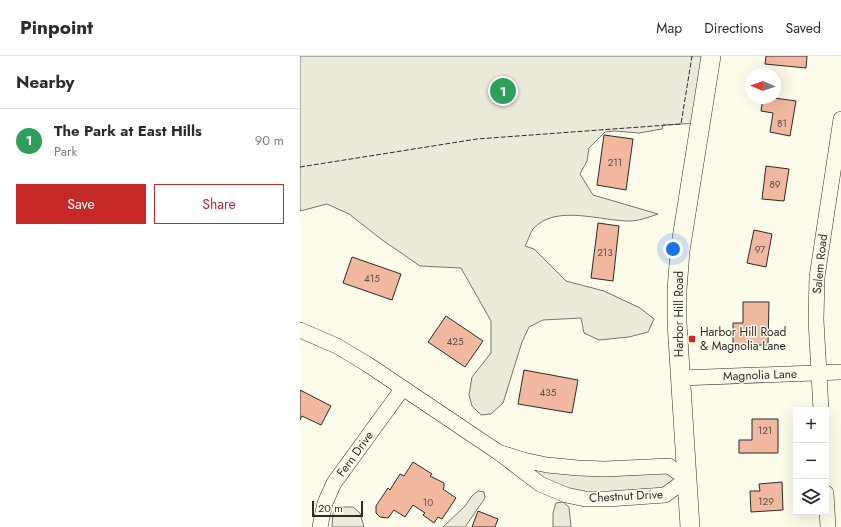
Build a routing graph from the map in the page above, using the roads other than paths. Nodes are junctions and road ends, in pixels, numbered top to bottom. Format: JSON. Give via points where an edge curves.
{"nodes":[{"id":1,"x":711,"y":56,"type":"edge"},
{"id":2,"x":841,"y":119,"type":"edge"},
{"id":3,"x":837,"y":163,"type":"edge"},
{"id":4,"x":300,"y":330,"type":"edge"},
{"id":5,"x":819,"y":372,"type":"junction"},
{"id":6,"x":841,"y":372,"type":"edge"},
{"id":7,"x":680,"y":378,"type":"junction"},
{"id":8,"x":403,"y":388,"type":"junction"},
{"id":9,"x":821,"y":407,"type":"edge"},
{"id":10,"x":498,"y":452,"type":"junction"},
{"id":11,"x":687,"y":479,"type":"junction"},
{"id":12,"x":827,"y":515,"type":"edge"},
{"id":13,"x":320,"y":527,"type":"edge"},
{"id":14,"x":690,"y":527,"type":"edge"},
{"id":15,"x":828,"y":527,"type":"edge"}],
"edges":[{"from":1,"to":7,"type":"street","name":"Harbor Hill Road","via":[[679,265],[677,316]]},
{"from":2,"to":3,"type":"street","name":"Salem Road"},
{"from":3,"to":5,"type":"street","name":"Salem Road","via":[[817,277]]},
{"from":4,"to":8,"type":"street","name":"Chestnut Drive","via":[[337,346]]},
{"from":5,"to":6,"type":"street","name":"Magnolia Lane"},
{"from":5,"to":7,"type":"street","name":"Magnolia Lane"},
{"from":5,"to":9,"type":"street","name":"Salem Road"},
{"from":7,"to":11,"type":"street","name":"Harbor Hill Road"},
{"from":8,"to":10,"type":"street","name":"Chestnut Drive"},
{"from":8,"to":13,"type":"street","name":"Fern Drive","via":[[334,483],[325,503]]},
{"from":10,"to":11,"type":"street","name":"Chestnut Drive","via":[[547,465],[578,468],[669,466]]},
{"from":10,"to":11,"type":"street","name":"Chestnut Drive","via":[[540,484],[566,495],[585,498],[665,495]]},
{"from":11,"to":14,"type":"street","name":"Harbor Hill Road"},
{"from":12,"to":15,"type":"street"}]}
